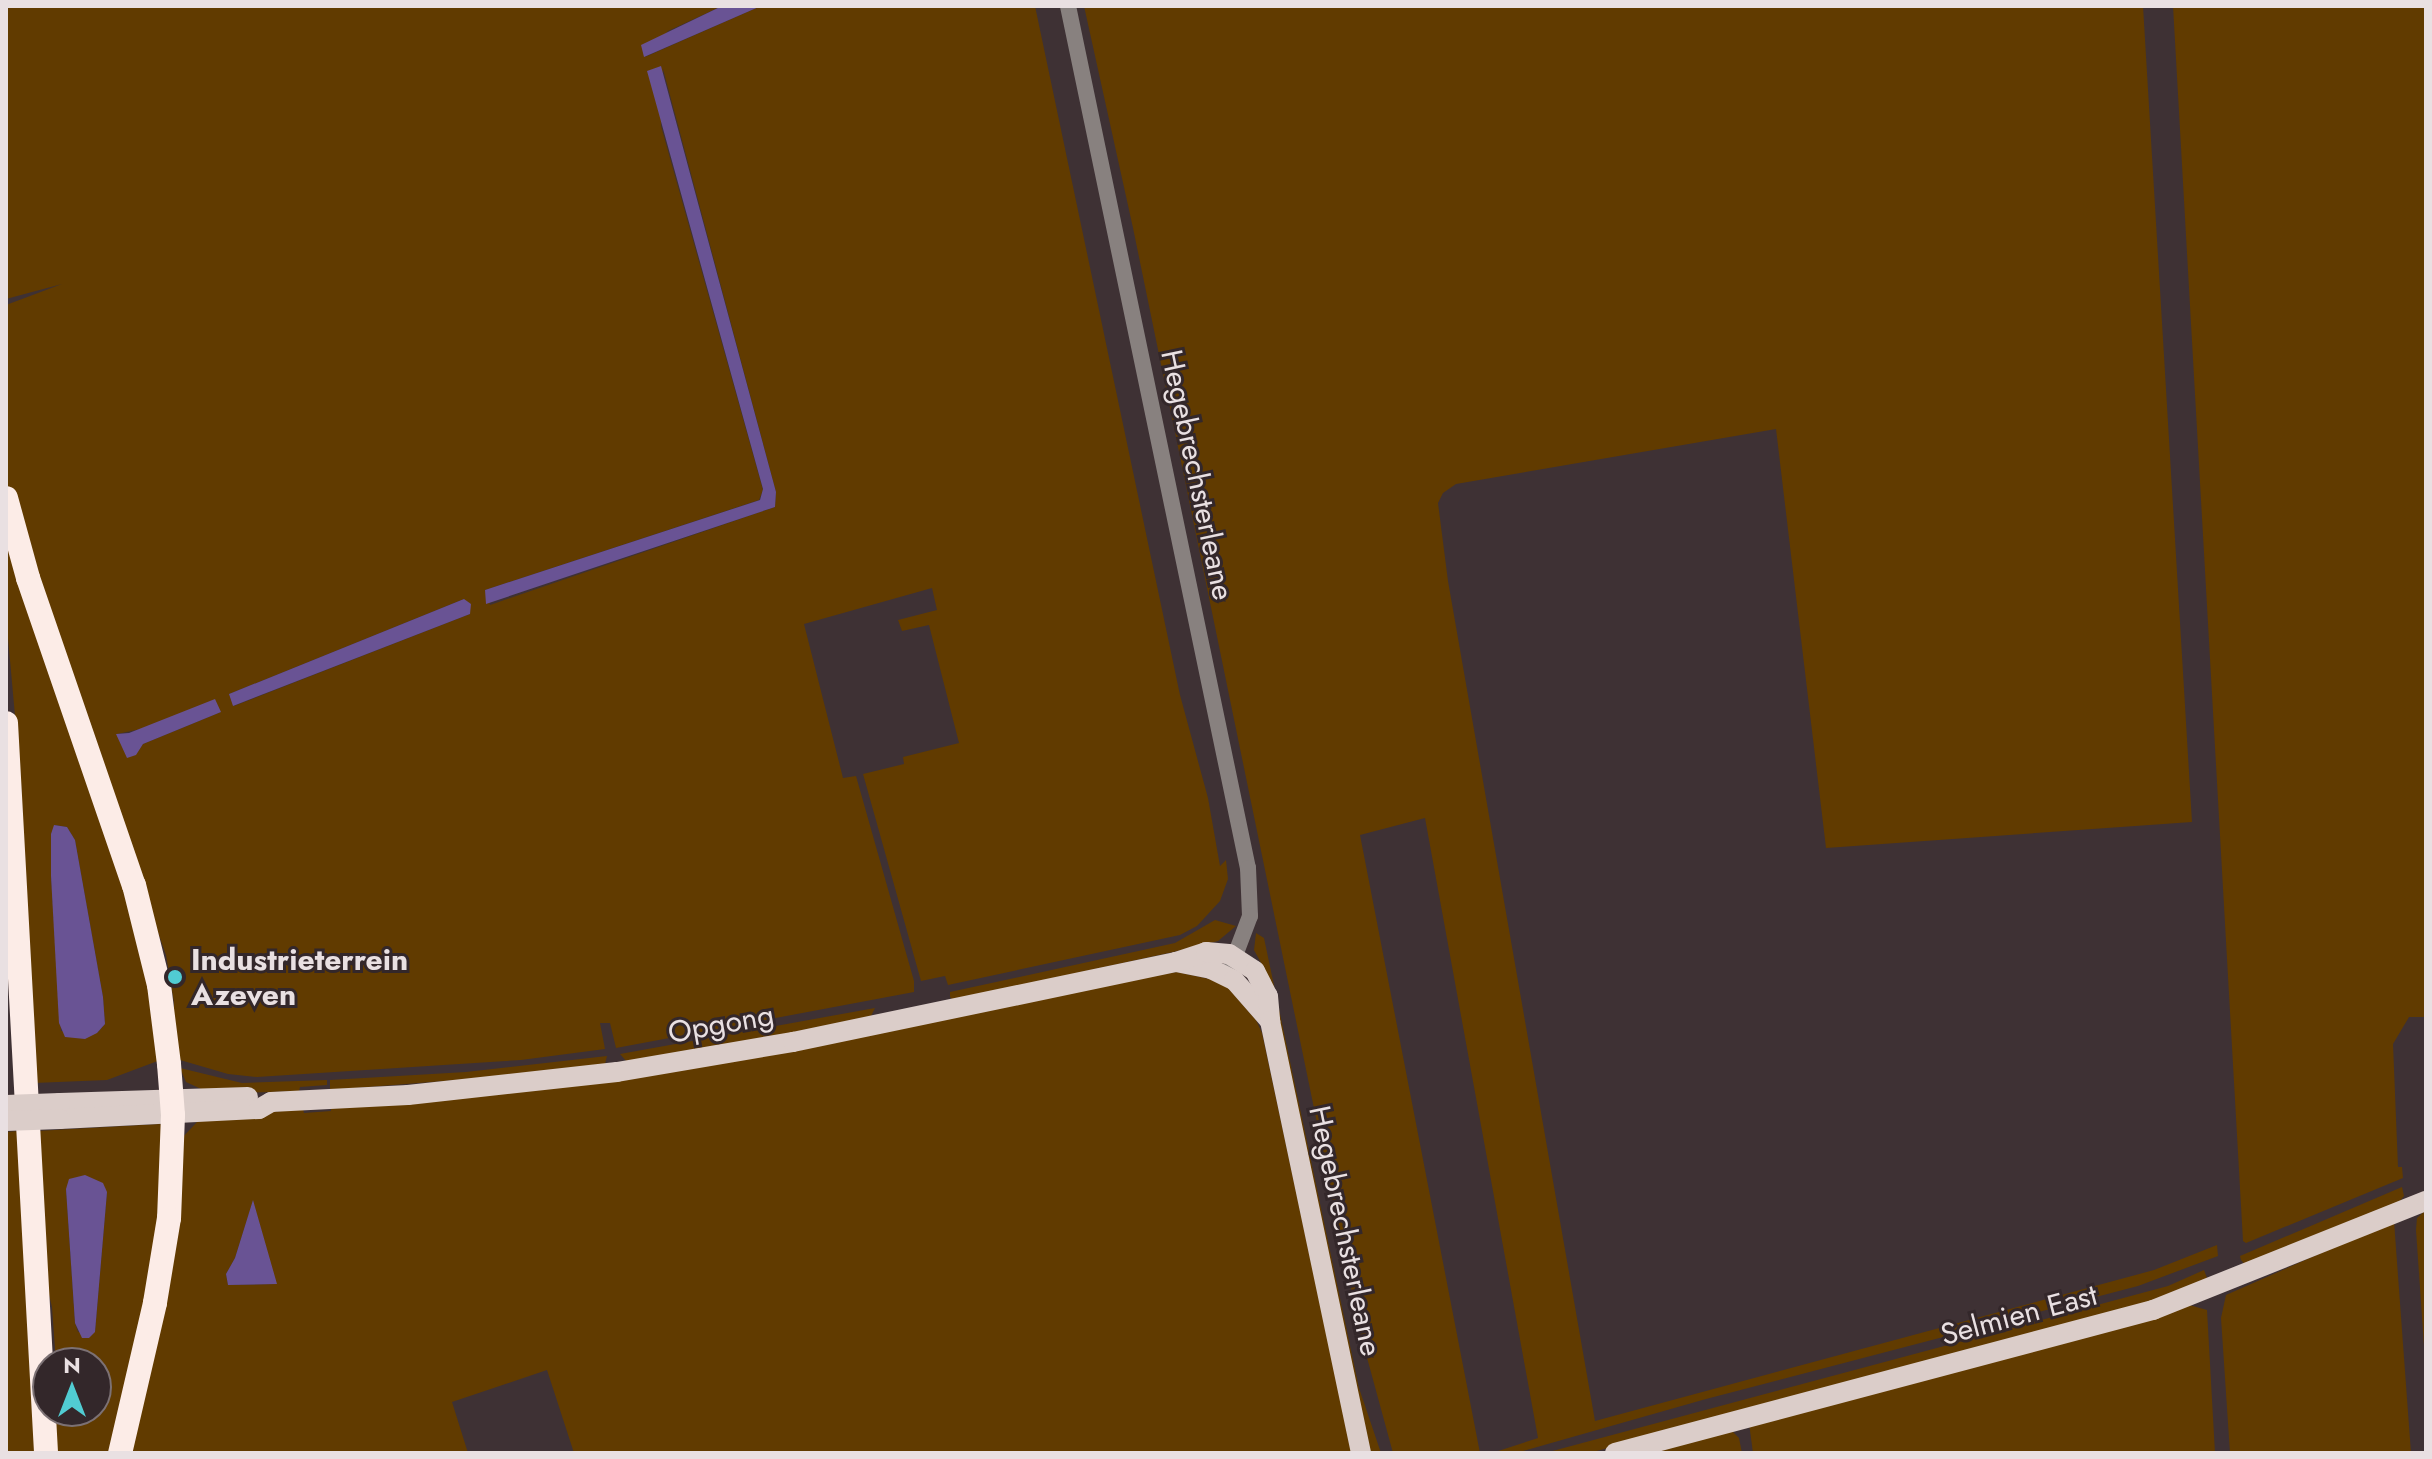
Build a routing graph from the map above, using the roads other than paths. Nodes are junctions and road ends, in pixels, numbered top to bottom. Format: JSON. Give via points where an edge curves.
{"nodes":[{"id":1,"x":1068,"y":6,"type":"edge"},
{"id":2,"x":6,"y":498,"type":"edge"},
{"id":3,"x":6,"y":723,"type":"edge"},
{"id":4,"x":1236,"y":956,"type":"junction"},
{"id":5,"x":1176,"y":962,"type":"junction"},
{"id":6,"x":1226,"y":976,"type":"junction"},
{"id":7,"x":1270,"y":1021,"type":"junction"},
{"id":8,"x":6,"y":1105,"type":"edge"},
{"id":9,"x":173,"y":1107,"type":"junction"},
{"id":10,"x":60,"y":1111,"type":"junction"},
{"id":11,"x":6,"y":1121,"type":"edge"},
{"id":12,"x":2426,"y":1201,"type":"edge"},
{"id":13,"x":46,"y":1453,"type":"edge"},
{"id":14,"x":120,"y":1453,"type":"edge"},
{"id":15,"x":1361,"y":1453,"type":"edge"},
{"id":16,"x":1615,"y":1453,"type":"edge"}],
"edges":[{"from":1,"to":4,"type":"street","name":"Hegebrechsterleane","via":[[1248,868],[1251,908]]},
{"from":2,"to":9,"type":"highway","via":[[28,578],[134,885],[159,985]]},
{"from":3,"to":13,"type":"highway"},
{"from":4,"to":5,"type":"main road","name":"Opgong","via":[[1206,952]]},
{"from":4,"to":6,"type":"street","name":"Hegebrechsterleane"},
{"from":4,"to":7,"type":"main road","name":"Hegebrechsterleane","via":[[1263,982]]},
{"from":5,"to":6,"type":"main road","name":"Opgong"},
{"from":5,"to":9,"type":"main road","name":"Opgong","via":[[793,1042],[617,1072],[408,1095],[271,1102],[259,1109]]},
{"from":6,"to":7,"type":"main road","name":"Hegebrechsterleane"},
{"from":7,"to":15,"type":"main road","name":"Hegebrechsterleane"},
{"from":8,"to":10,"type":"main road","name":"Opgong","bridge":true},
{"from":9,"to":10,"type":"main road","name":"Opgong"},
{"from":9,"to":14,"type":"highway","via":[[163,1259]]},
{"from":10,"to":11,"type":"main road","name":"Opgong","bridge":true},
{"from":12,"to":16,"type":"main road","name":"Selmien East","via":[[2153,1310]]}]}
